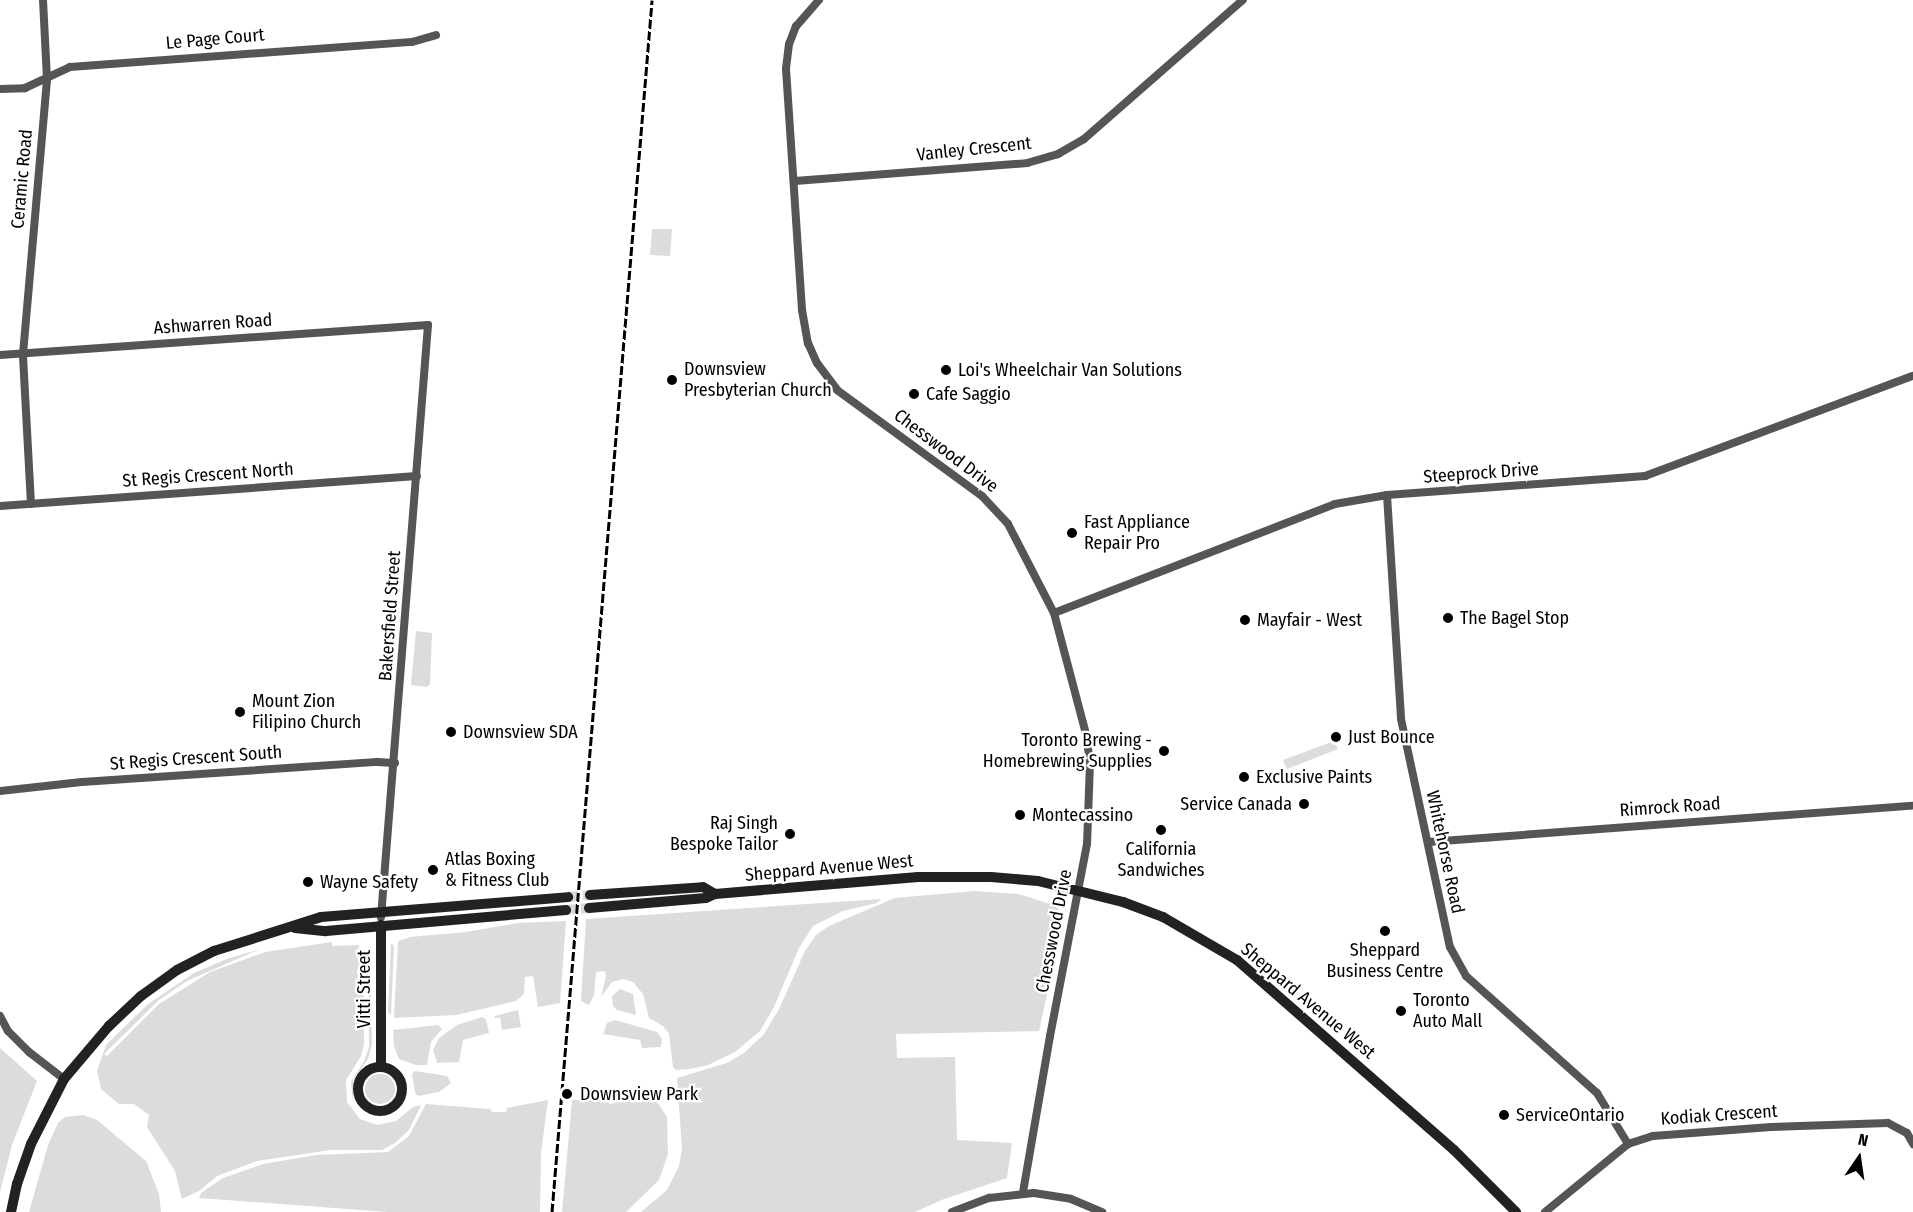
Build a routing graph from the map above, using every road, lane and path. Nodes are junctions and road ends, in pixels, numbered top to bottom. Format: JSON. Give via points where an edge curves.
{"nodes":[{"id":1,"x":43,"y":0,"type":"edge"},
{"id":2,"x":819,"y":0,"type":"edge"},
{"id":3,"x":1243,"y":0,"type":"edge"},
{"id":4,"x":436,"y":35,"type":"dead end"},
{"id":5,"x":47,"y":79,"type":"junction"},
{"id":6,"x":0,"y":89,"type":"edge"},
{"id":7,"x":795,"y":181,"type":"junction"},
{"id":8,"x":428,"y":325,"type":"joint"},
{"id":9,"x":23,"y":354,"type":"junction"},
{"id":10,"x":0,"y":356,"type":"edge"},
{"id":11,"x":1913,"y":376,"type":"edge"},
{"id":12,"x":417,"y":476,"type":"junction"},
{"id":13,"x":1387,"y":495,"type":"junction"},
{"id":14,"x":31,"y":504,"type":"junction"},
{"id":15,"x":0,"y":506,"type":"edge"},
{"id":16,"x":1054,"y":613,"type":"junction"},
{"id":17,"x":395,"y":763,"type":"junction"},
{"id":18,"x":0,"y":791,"type":"edge"},
{"id":19,"x":1913,"y":806,"type":"edge"},
{"id":20,"x":1429,"y":842,"type":"junction"},
{"id":21,"x":1080,"y":889,"type":"junction"},
{"id":22,"x":715,"y":894,"type":"junction"},
{"id":23,"x":590,"y":896,"type":"tunnel mouth"},
{"id":24,"x":568,"y":897,"type":"tunnel mouth"},
{"id":25,"x":589,"y":908,"type":"tunnel mouth"},
{"id":26,"x":381,"y":910,"type":"junction"},
{"id":27,"x":566,"y":910,"type":"tunnel mouth"},
{"id":28,"x":381,"y":925,"type":"junction"},
{"id":29,"x":291,"y":928,"type":"junction"},
{"id":30,"x":0,"y":1016,"type":"edge"},
{"id":31,"x":381,"y":1067,"type":"junction"},
{"id":32,"x":64,"y":1079,"type":"junction"},
{"id":33,"x":1628,"y":1144,"type":"junction"},
{"id":34,"x":1913,"y":1144,"type":"edge"},
{"id":35,"x":1023,"y":1193,"type":"junction"},
{"id":36,"x":11,"y":1212,"type":"edge"},
{"id":37,"x":952,"y":1212,"type":"edge"},
{"id":38,"x":1102,"y":1212,"type":"edge"},
{"id":39,"x":1516,"y":1212,"type":"edge"},
{"id":40,"x":1545,"y":1212,"type":"edge"}],
"edges":[{"from":1,"to":5,"type":"street","name":"Ceramic Road"},
{"from":2,"to":7,"type":"street","name":"Chesswood Drive","via":[[796,26],[789,44],[786,69]]},
{"from":3,"to":7,"type":"street","name":"Vanley Crescent","via":[[1084,140],[1058,154],[1027,163]]},
{"from":4,"to":5,"type":"street","name":"Le Page Court","via":[[412,42],[70,68]]},
{"from":5,"to":6,"type":"street","name":"Le Page Court","via":[[25,88]]},
{"from":5,"to":9,"type":"street","name":"Ceramic Road"},
{"from":7,"to":16,"type":"street","name":"Chesswood Drive","via":[[802,310],[808,343],[817,363],[837,390],[992,505],[1017,538]]},
{"from":8,"to":9,"type":"street","name":"Ashwarren Road"},
{"from":8,"to":12,"type":"street","name":"Bakersfield Street"},
{"from":9,"to":10,"type":"street","name":"Ashwarren Road"},
{"from":9,"to":14,"type":"street","name":"Ceramic Road"},
{"from":11,"to":13,"type":"street","name":"Steeprock Drive","via":[[1645,476]]},
{"from":12,"to":14,"type":"street","name":"St Regis Crescent North"},
{"from":12,"to":17,"type":"street","name":"Bakersfield Street"},
{"from":13,"to":16,"type":"street","name":"Steeprock Drive","via":[[1320,508]]},
{"from":13,"to":20,"type":"street","name":"Whitehorse Road","via":[[1401,719]]},
{"from":14,"to":15,"type":"street","name":"St Regis Crescent North"},
{"from":16,"to":21,"type":"street","name":"Chesswood Drive","via":[[1081,710],[1090,763],[1089,816]]},
{"from":17,"to":18,"type":"street","name":"St Regis Crescent South","via":[[82,782]]},
{"from":17,"to":26,"type":"street","name":"Bakersfield Street"},
{"from":19,"to":20,"type":"street","name":"Rimrock Road"},
{"from":20,"to":33,"type":"street","name":"Whitehorse Road","via":[[1444,926],[1458,966],[1597,1092]]},
{"from":21,"to":22,"type":"main road","name":"Sheppard Avenue West","via":[[991,877],[918,877]]},
{"from":21,"to":35,"type":"street","name":"Chesswood Drive"},
{"from":21,"to":39,"type":"main road","name":"Sheppard Avenue West","via":[[1162,918],[1237,960],[1446,1143]]},
{"from":22,"to":23,"type":"main road","name":"Sheppard Avenue West","via":[[703,887]]},
{"from":22,"to":25,"type":"main road","name":"Sheppard Avenue West"},
{"from":24,"to":26,"type":"main road"},
{"from":26,"to":28,"type":"street","name":"Vitti Street"},
{"from":26,"to":29,"type":"main road","via":[[321,917]]},
{"from":27,"to":28,"type":"main road"},
{"from":28,"to":29,"type":"main road","via":[[326,931]]},
{"from":28,"to":31,"type":"main road","name":"Vitti Street"},
{"from":29,"to":32,"type":"main road","via":[[224,947],[177,970],[109,1026]]},
{"from":30,"to":32,"type":"street","via":[[29,1052]]},
{"from":31,"to":31,"type":"main road","via":[[366,1072],[358,1084],[364,1106],[378,1112],[398,1102],[402,1087],[395,1073]]},
{"from":32,"to":36,"type":"main road","via":[[31,1144],[16,1184]]},
{"from":33,"to":34,"type":"street","name":"Kodiak Crescent","via":[[1653,1136],[1888,1124],[1907,1133]]},
{"from":33,"to":40,"type":"street","name":"Kodiak Crescent"},
{"from":35,"to":37,"type":"street","via":[[989,1198]]},
{"from":35,"to":38,"type":"street","via":[[1060,1196]]}]}
